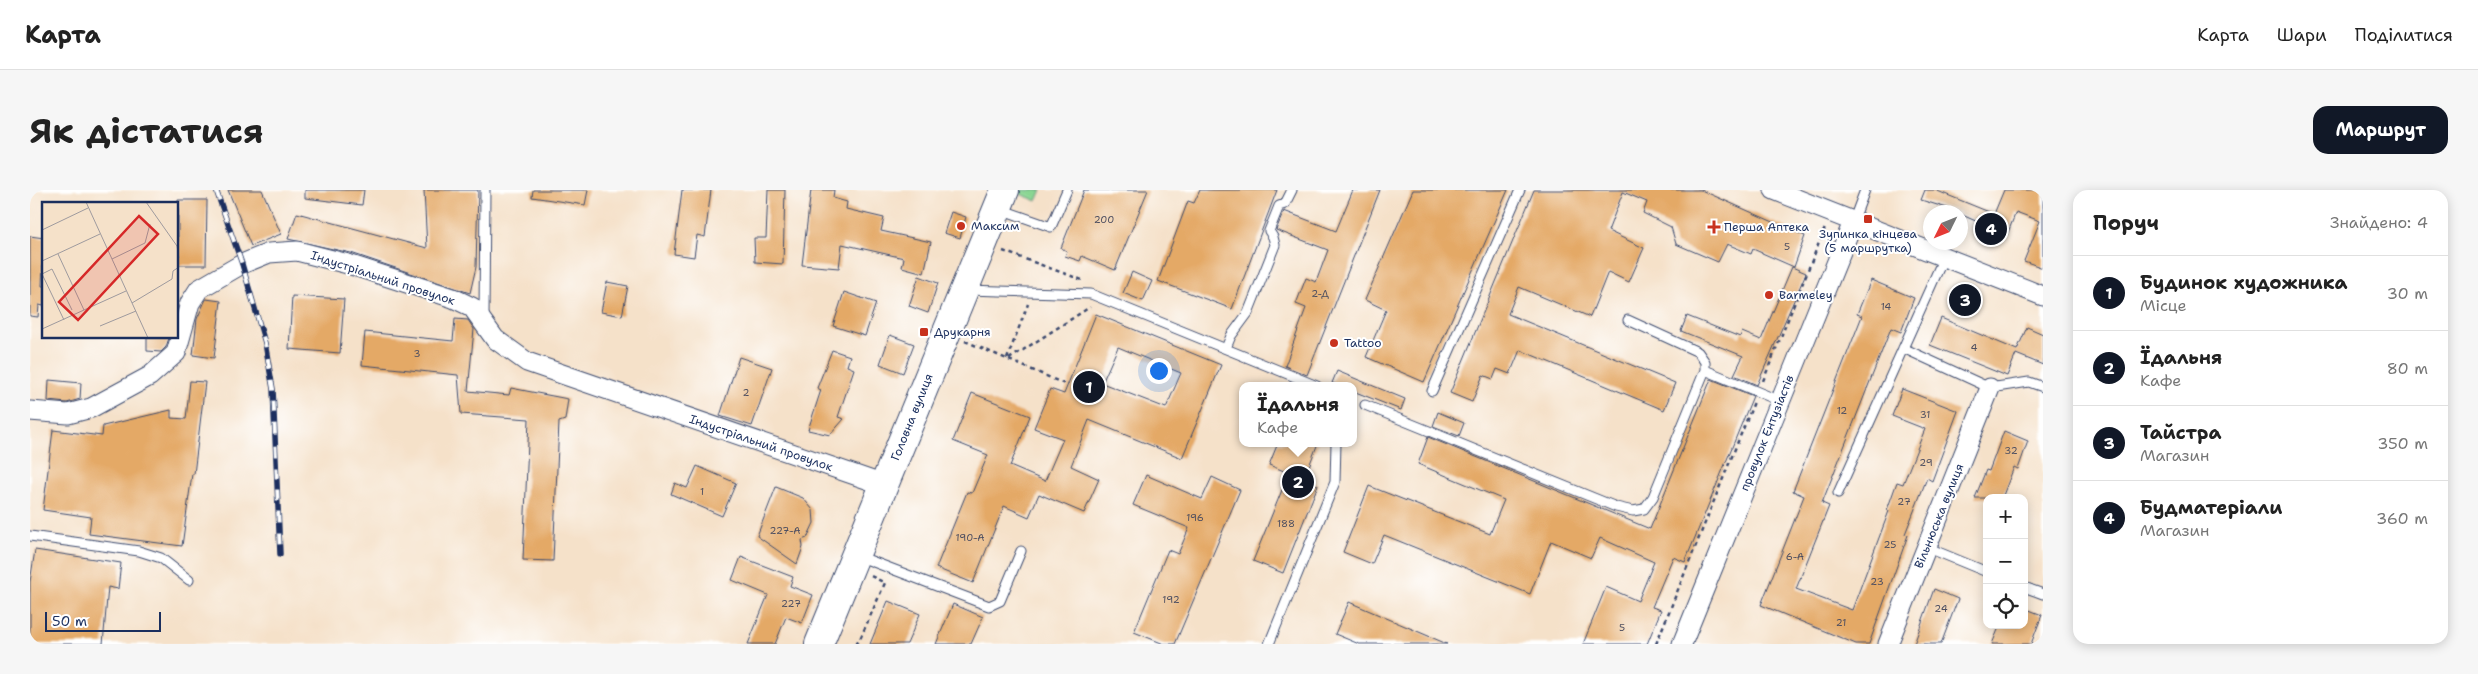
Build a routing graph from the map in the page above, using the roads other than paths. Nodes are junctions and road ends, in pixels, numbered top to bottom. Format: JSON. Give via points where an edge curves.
{"nodes":[{"id":1,"x":485,"y":190,"type":"edge"},
{"id":2,"x":1067,"y":190,"type":"edge"},
{"id":3,"x":1292,"y":190,"type":"edge"},
{"id":4,"x":1520,"y":190,"type":"edge"},
{"id":5,"x":1774,"y":190,"type":"edge"},
{"id":6,"x":1865,"y":190,"type":"edge"},
{"id":7,"x":1001,"y":199,"type":"edge"},
{"id":8,"x":1853,"y":222,"type":"junction"},
{"id":9,"x":1944,"y":257,"type":"junction"},
{"id":10,"x":964,"y":290,"type":"junction"},
{"id":11,"x":2043,"y":296,"type":"edge"},
{"id":12,"x":1628,"y":320,"type":"dead end"},
{"id":13,"x":484,"y":321,"type":"junction"},
{"id":14,"x":1226,"y":348,"type":"junction"},
{"id":15,"x":1903,"y":348,"type":"junction"},
{"id":16,"x":1706,"y":370,"type":"junction"},
{"id":17,"x":1307,"y":382,"type":"edge"},
{"id":18,"x":2043,"y":387,"type":"edge"},
{"id":19,"x":1990,"y":388,"type":"junction"},
{"id":20,"x":1432,"y":391,"type":"dead end"},
{"id":21,"x":1780,"y":401,"type":"junction"},
{"id":22,"x":1365,"y":405,"type":"dead end"},
{"id":23,"x":30,"y":411,"type":"edge"},
{"id":24,"x":1336,"y":447,"type":"edge"},
{"id":25,"x":884,"y":485,"type":"junction"},
{"id":26,"x":1838,"y":493,"type":"dead end"},
{"id":27,"x":30,"y":536,"type":"edge"},
{"id":28,"x":1926,"y":547,"type":"junction"},
{"id":29,"x":1021,"y":551,"type":"dead end"},
{"id":30,"x":856,"y":555,"type":"junction"},
{"id":31,"x":1983,"y":570,"type":"edge"},
{"id":32,"x":189,"y":580,"type":"dead end"},
{"id":33,"x":2028,"y":588,"type":"edge"},
{"id":34,"x":2043,"y":594,"type":"edge"},
{"id":35,"x":819,"y":644,"type":"edge"},
{"id":36,"x":1269,"y":644,"type":"edge"},
{"id":37,"x":1682,"y":644,"type":"edge"},
{"id":38,"x":1888,"y":644,"type":"edge"}],
"edges":[{"from":1,"to":13,"type":"lane"},
{"from":2,"to":7,"type":"lane","via":[[1051,227]]},
{"from":3,"to":14,"type":"lane","via":[[1285,204],[1279,206],[1269,231],[1275,245],[1248,313]]},
{"from":4,"to":20,"type":"lane"},
{"from":5,"to":8,"type":"street"},
{"from":6,"to":8,"type":"lane"},
{"from":7,"to":10,"type":"main road","name":"Головна вулиця"},
{"from":8,"to":9,"type":"street"},
{"from":8,"to":21,"type":"street","name":"провулок Ентузіастів"},
{"from":9,"to":11,"type":"street"},
{"from":9,"to":15,"type":"lane"},
{"from":10,"to":14,"type":"lane","via":[[1091,294]]},
{"from":10,"to":25,"type":"main road","name":"Головна вулиця"},
{"from":12,"to":16,"type":"lane","via":[[1698,352]]},
{"from":13,"to":23,"type":"street","name":"Індустріальний провулок","via":[[472,307],[453,298],[348,264],[297,251],[269,253],[242,264],[199,289],[190,303],[176,353],[150,376],[91,408],[68,414]]},
{"from":13,"to":25,"type":"street","name":"Індустріальний провулок","via":[[495,339],[527,362]]},
{"from":14,"to":17,"type":"lane"},
{"from":15,"to":19,"type":"lane"},
{"from":15,"to":26,"type":"lane"},
{"from":16,"to":21,"type":"lane"},
{"from":16,"to":22,"type":"lane","via":[[1653,497],[1644,509],[1634,511],[1616,507]]},
{"from":18,"to":19,"type":"lane","via":[[2029,382]]},
{"from":19,"to":28,"type":"street","name":"Вільнюська вулиця"},
{"from":21,"to":37,"type":"street","name":"провулок Ентузіастів"},
{"from":24,"to":36,"type":"lane","via":[[1335,482]]},
{"from":25,"to":30,"type":"main road","name":"Головна вулиця"},
{"from":27,"to":32,"type":"lane","via":[[139,550],[161,558]]},
{"from":28,"to":31,"type":"lane"},
{"from":28,"to":38,"type":"street","name":"Вільнюська вулиця"},
{"from":29,"to":30,"type":"lane","via":[[1000,601],[988,606]]},
{"from":30,"to":35,"type":"main road","name":"Головна вулиця"},
{"from":33,"to":34,"type":"lane"}]}
